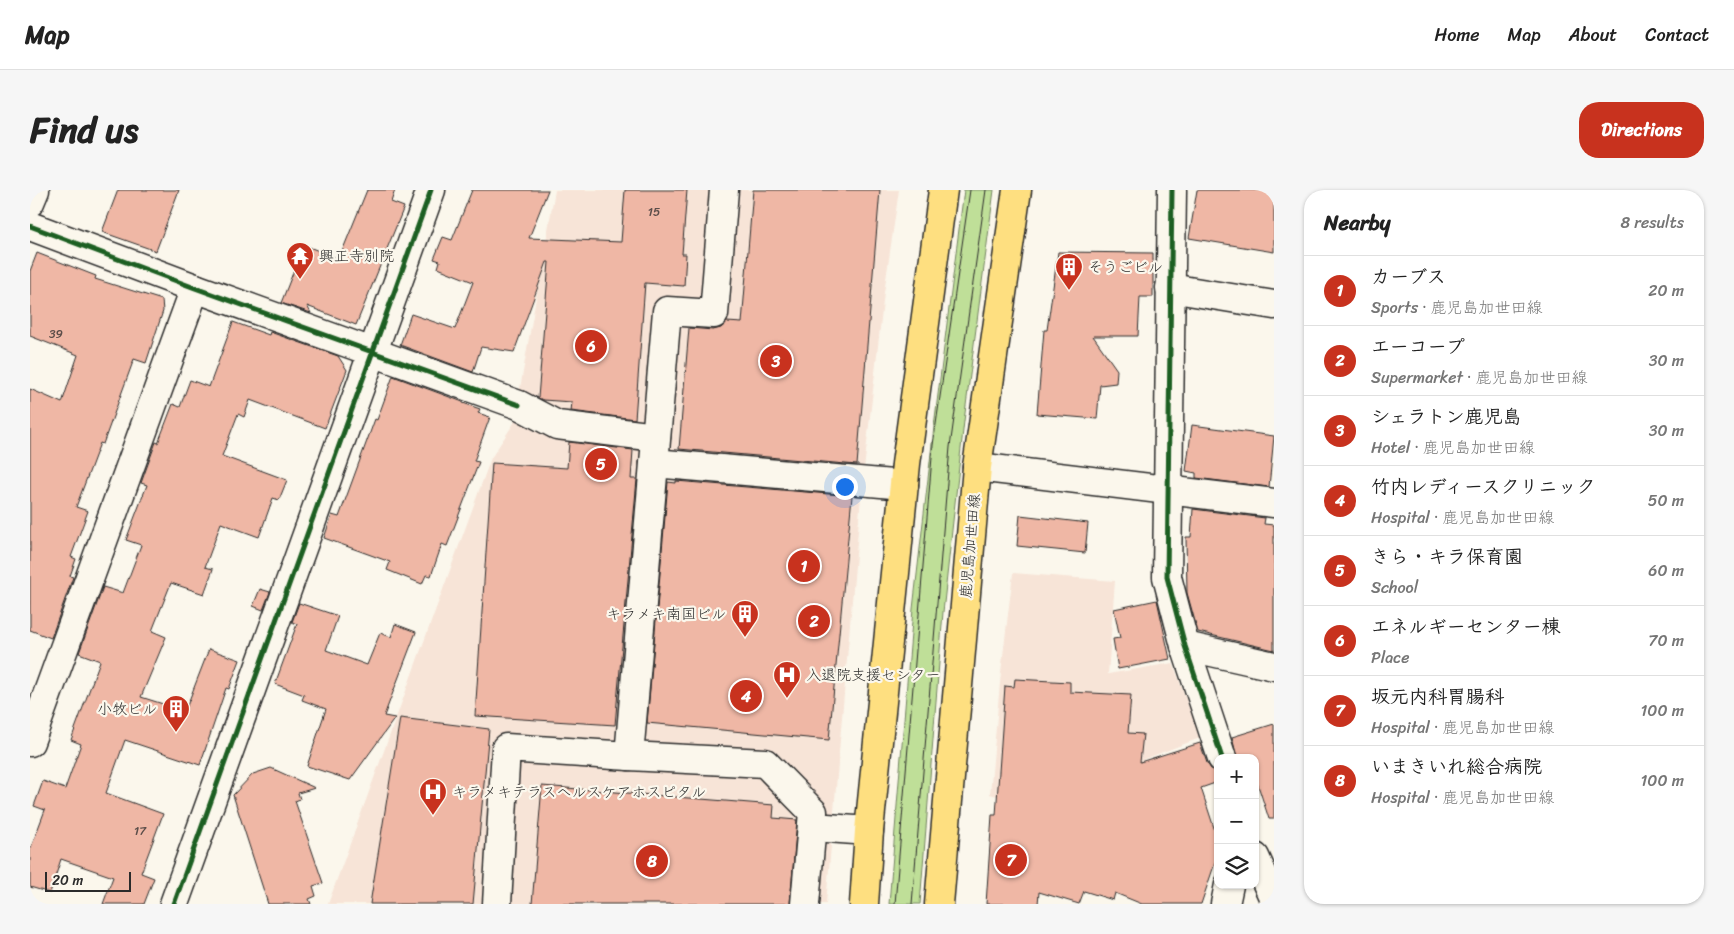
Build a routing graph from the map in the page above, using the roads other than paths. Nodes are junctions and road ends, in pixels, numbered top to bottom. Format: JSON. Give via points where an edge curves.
{"nodes":[{"id":1,"x":35,"y":190,"type":"edge"},
{"id":2,"x":431,"y":190,"type":"edge"},
{"id":3,"x":724,"y":190,"type":"edge"},
{"id":4,"x":943,"y":190,"type":"edge"},
{"id":5,"x":1017,"y":190,"type":"edge"},
{"id":6,"x":1172,"y":190,"type":"edge"},
{"id":7,"x":30,"y":202,"type":"edge"},
{"id":8,"x":30,"y":226,"type":"edge"},
{"id":9,"x":196,"y":288,"type":"junction"},
{"id":10,"x":1170,"y":288,"type":"junction"},
{"id":11,"x":1274,"y":305,"type":"edge"},
{"id":12,"x":373,"y":352,"type":"junction"},
{"id":13,"x":655,"y":450,"type":"junction"},
{"id":14,"x":977,"y":467,"type":"junction"},
{"id":15,"x":904,"y":485,"type":"junction"},
{"id":16,"x":1168,"y":490,"type":"junction"},
{"id":17,"x":1274,"y":503,"type":"edge"},
{"id":18,"x":1185,"y":646,"type":"junction"},
{"id":19,"x":1274,"y":666,"type":"edge"},
{"id":20,"x":30,"y":742,"type":"edge"},
{"id":21,"x":1221,"y":754,"type":"edge"},
{"id":22,"x":629,"y":756,"type":"junction"},
{"id":23,"x":812,"y":827,"type":"junction"},
{"id":24,"x":869,"y":831,"type":"junction"},
{"id":25,"x":1259,"y":866,"type":"edge"},
{"id":26,"x":1228,"y":889,"type":"edge"},
{"id":27,"x":1274,"y":899,"type":"edge"},
{"id":28,"x":174,"y":904,"type":"edge"},
{"id":29,"x":497,"y":904,"type":"edge"},
{"id":30,"x":805,"y":904,"type":"edge"},
{"id":31,"x":864,"y":904,"type":"edge"},
{"id":32,"x":939,"y":904,"type":"edge"},
{"id":33,"x":1225,"y":904,"type":"edge"}],
"edges":[{"from":1,"to":7,"type":"street"},
{"from":2,"to":12,"type":"street"},
{"from":3,"to":13,"type":"street","via":[[714,314],[667,311]]},
{"from":4,"to":15,"type":"main road"},
{"from":5,"to":14,"type":"main road","name":"鹿児島加世田線"},
{"from":6,"to":10,"type":"street"},
{"from":8,"to":9,"type":"street"},
{"from":9,"to":12,"type":"street"},
{"from":9,"to":20,"type":"street"},
{"from":10,"to":11,"type":"street"},
{"from":10,"to":16,"type":"street"},
{"from":12,"to":13,"type":"street","via":[[519,405],[558,425]]},
{"from":12,"to":28,"type":"street"},
{"from":13,"to":15,"type":"street"},
{"from":13,"to":22,"type":"street"},
{"from":14,"to":16,"type":"street"},
{"from":14,"to":32,"type":"main road","name":"鹿児島加世田線"},
{"from":15,"to":24,"type":"main road"},
{"from":16,"to":17,"type":"street"},
{"from":16,"to":18,"type":"street","via":[[1167,577]]},
{"from":18,"to":19,"type":"street"},
{"from":18,"to":21,"type":"street"},
{"from":22,"to":23,"type":"street","via":[[765,763],[813,812]]},
{"from":22,"to":29,"type":"street","via":[[506,748]]},
{"from":23,"to":24,"type":"street"},
{"from":23,"to":30,"type":"street"},
{"from":24,"to":31,"type":"main road"},
{"from":25,"to":27,"type":"street"},
{"from":26,"to":33,"type":"street"}]}
